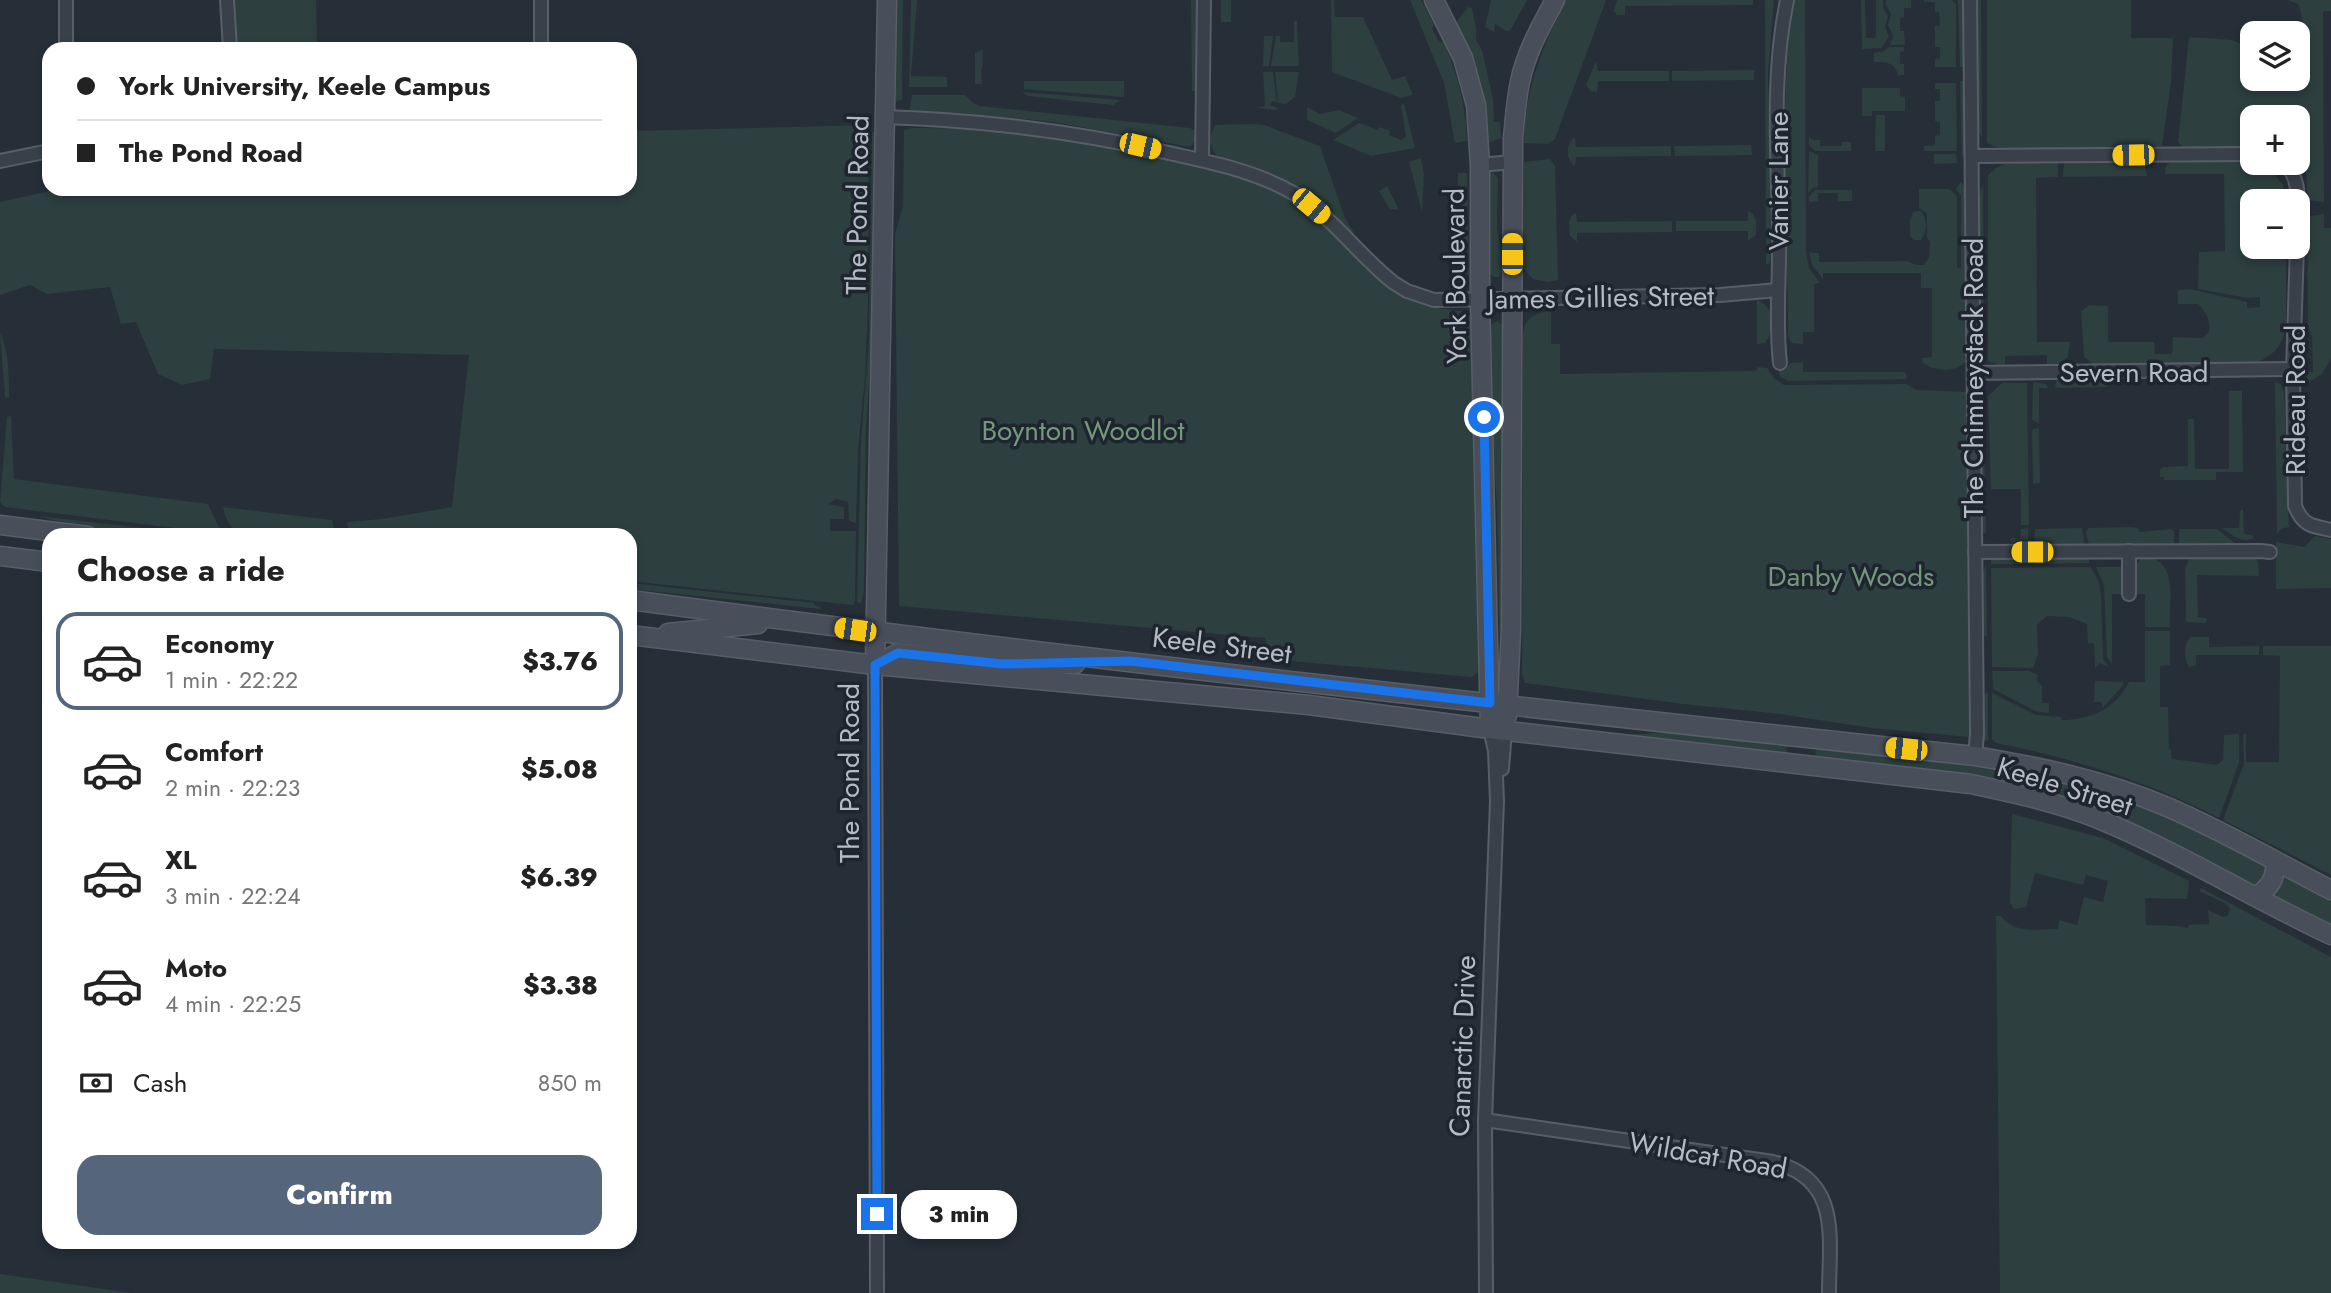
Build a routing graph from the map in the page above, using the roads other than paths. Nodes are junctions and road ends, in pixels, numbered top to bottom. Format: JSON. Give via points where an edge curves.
{"nodes":[{"id":1,"x":66,"y":0,"type":"edge"},
{"id":2,"x":227,"y":0,"type":"edge"},
{"id":3,"x":541,"y":0,"type":"edge"},
{"id":4,"x":887,"y":0,"type":"edge"},
{"id":5,"x":1204,"y":0,"type":"edge"},
{"id":6,"x":1434,"y":0,"type":"edge"},
{"id":7,"x":1555,"y":0,"type":"edge"},
{"id":8,"x":1787,"y":0,"type":"edge"},
{"id":9,"x":1970,"y":0,"type":"edge"},
{"id":10,"x":66,"y":42,"type":"edge"},
{"id":11,"x":230,"y":42,"type":"edge"},
{"id":12,"x":541,"y":42,"type":"edge"},
{"id":13,"x":885,"y":117,"type":"junction"},
{"id":14,"x":42,"y":152,"type":"edge"},
{"id":15,"x":2240,"y":154,"type":"edge"},
{"id":16,"x":1972,"y":156,"type":"junction"},
{"id":17,"x":1202,"y":160,"type":"junction"},
{"id":18,"x":0,"y":161,"type":"edge"},
{"id":19,"x":1512,"y":162,"type":"junction"},
{"id":20,"x":1480,"y":165,"type":"junction"},
{"id":21,"x":2297,"y":259,"type":"edge"},
{"id":22,"x":1778,"y":290,"type":"junction"},
{"id":23,"x":1512,"y":298,"type":"junction"},
{"id":24,"x":1480,"y":300,"type":"junction"},
{"id":25,"x":1780,"y":363,"type":"dead end"},
{"id":26,"x":2293,"y":369,"type":"junction"},
{"id":27,"x":1974,"y":373,"type":"junction"},
{"id":28,"x":0,"y":526,"type":"edge"},
{"id":29,"x":2331,"y":530,"type":"edge"},
{"id":30,"x":42,"y":531,"type":"edge"},
{"id":31,"x":2129,"y":551,"type":"junction"},
{"id":32,"x":1975,"y":552,"type":"junction"},
{"id":33,"x":2270,"y":552,"type":"dead end"},
{"id":34,"x":0,"y":556,"type":"edge"},
{"id":35,"x":42,"y":561,"type":"edge"},
{"id":36,"x":2129,"y":594,"type":"dead end"},
{"id":37,"x":637,"y":601,"type":"edge"},
{"id":38,"x":876,"y":632,"type":"junction"},
{"id":39,"x":637,"y":636,"type":"edge"},
{"id":40,"x":1131,"y":661,"type":"junction"},
{"id":41,"x":875,"y":665,"type":"junction"},
{"id":42,"x":1499,"y":704,"type":"junction"},
{"id":43,"x":1498,"y":729,"type":"junction"},
{"id":44,"x":1808,"y":738,"type":"junction"},
{"id":45,"x":1975,"y":756,"type":"junction"},
{"id":46,"x":1803,"y":765,"type":"junction"},
{"id":47,"x":2275,"y":862,"type":"junction"},
{"id":48,"x":2331,"y":890,"type":"edge"},
{"id":49,"x":2256,"y":897,"type":"junction"},
{"id":50,"x":2331,"y":935,"type":"edge"},
{"id":51,"x":1485,"y":1120,"type":"junction"},
{"id":52,"x":877,"y":1293,"type":"edge"},
{"id":53,"x":1486,"y":1293,"type":"edge"},
{"id":54,"x":1829,"y":1293,"type":"edge"}],
"edges":[{"from":1,"to":10,"type":"street"},
{"from":2,"to":11,"type":"street"},
{"from":3,"to":12,"type":"street"},
{"from":4,"to":13,"type":"main road","name":"The Pond Road"},
{"from":5,"to":17,"type":"street"},
{"from":6,"to":20,"type":"main road","name":"York Boulevard","via":[[1463,58],[1476,105]]},
{"from":7,"to":19,"type":"main road","name":"York Boulevard","via":[[1536,35],[1520,81]]},
{"from":8,"to":22,"type":"street","name":"Vanier Lane","via":[[1777,79]]},
{"from":9,"to":16,"type":"street","name":"The Chimneystack Road"},
{"from":13,"to":17,"type":"street","name":"James Gillies Street","via":[[1061,131]]},
{"from":13,"to":38,"type":"main road","name":"The Pond Road"},
{"from":14,"to":18,"type":"street"},
{"from":15,"to":16,"type":"street"},
{"from":16,"to":27,"type":"street","name":"The Chimneystack Road"},
{"from":17,"to":24,"type":"street","name":"James Gillies Street","via":[[1257,176],[1298,196],[1381,273],[1407,291],[1434,300]]},
{"from":19,"to":20,"type":"street"},
{"from":19,"to":23,"type":"main road","name":"York Boulevard"},
{"from":20,"to":24,"type":"main road","name":"York Boulevard"},
{"from":21,"to":26,"type":"street","name":"Rideau Road"},
{"from":22,"to":23,"type":"street","name":"James Gillies Street"},
{"from":22,"to":25,"type":"street","name":"Vanier Lane"},
{"from":23,"to":24,"type":"street","name":"James Gillies Street"},
{"from":23,"to":42,"type":"main road","name":"York Boulevard","via":[[1511,630]]},
{"from":24,"to":42,"type":"main road","name":"York Boulevard"},
{"from":26,"to":27,"type":"street","name":"Severn Road"},
{"from":26,"to":29,"type":"street","name":"Rideau Road","via":[[2295,506],[2309,525]]},
{"from":27,"to":32,"type":"street","name":"The Chimneystack Road"},
{"from":28,"to":30,"type":"main road"},
{"from":31,"to":32,"type":"street"},
{"from":31,"to":33,"type":"street"},
{"from":31,"to":36,"type":"street"},
{"from":32,"to":45,"type":"street","name":"The Chimneystack Road"},
{"from":34,"to":35,"type":"main road"},
{"from":37,"to":38,"type":"main road","name":"Keele Street"},
{"from":38,"to":39,"type":"main road","via":[[855,636],[758,624]]},
{"from":38,"to":40,"type":"main road","name":"Keele Street"},
{"from":38,"to":41,"type":"main road","name":"The Pond Road"},
{"from":39,"to":41,"type":"main road","name":"Keele Street"},
{"from":40,"to":41,"type":"main road","via":[[1003,664],[898,653]]},
{"from":40,"to":42,"type":"main road","name":"Keele Street"},
{"from":41,"to":43,"type":"main road","name":"Keele Street","via":[[1309,705]]},
{"from":41,"to":52,"type":"street","name":"The Pond Road"},
{"from":42,"to":43,"type":"main road","name":"Canarctic Drive"},
{"from":42,"to":44,"type":"main road","name":"Keele Street"},
{"from":43,"to":46,"type":"main road","name":"Keele Street"},
{"from":43,"to":51,"type":"street","name":"Canarctic Drive"},
{"from":44,"to":45,"type":"main road","name":"Keele Street"},
{"from":44,"to":46,"type":"main road","via":[[1802,751]]},
{"from":45,"to":47,"type":"main road","name":"Keele Street","via":[[2059,771],[2125,791],[2195,820]]},
{"from":46,"to":49,"type":"main road","name":"Keele Street","via":[[1971,784],[2058,806],[2137,836]]},
{"from":47,"to":48,"type":"main road","name":"Keele Street"},
{"from":47,"to":49,"type":"main road","via":[[2271,885]]},
{"from":49,"to":50,"type":"main road","name":"Keele Street"},
{"from":51,"to":53,"type":"street","name":"Canarctic Drive"},
{"from":51,"to":54,"type":"street","name":"Wildcat Road","via":[[1773,1161],[1799,1171],[1826,1205]]}]}
